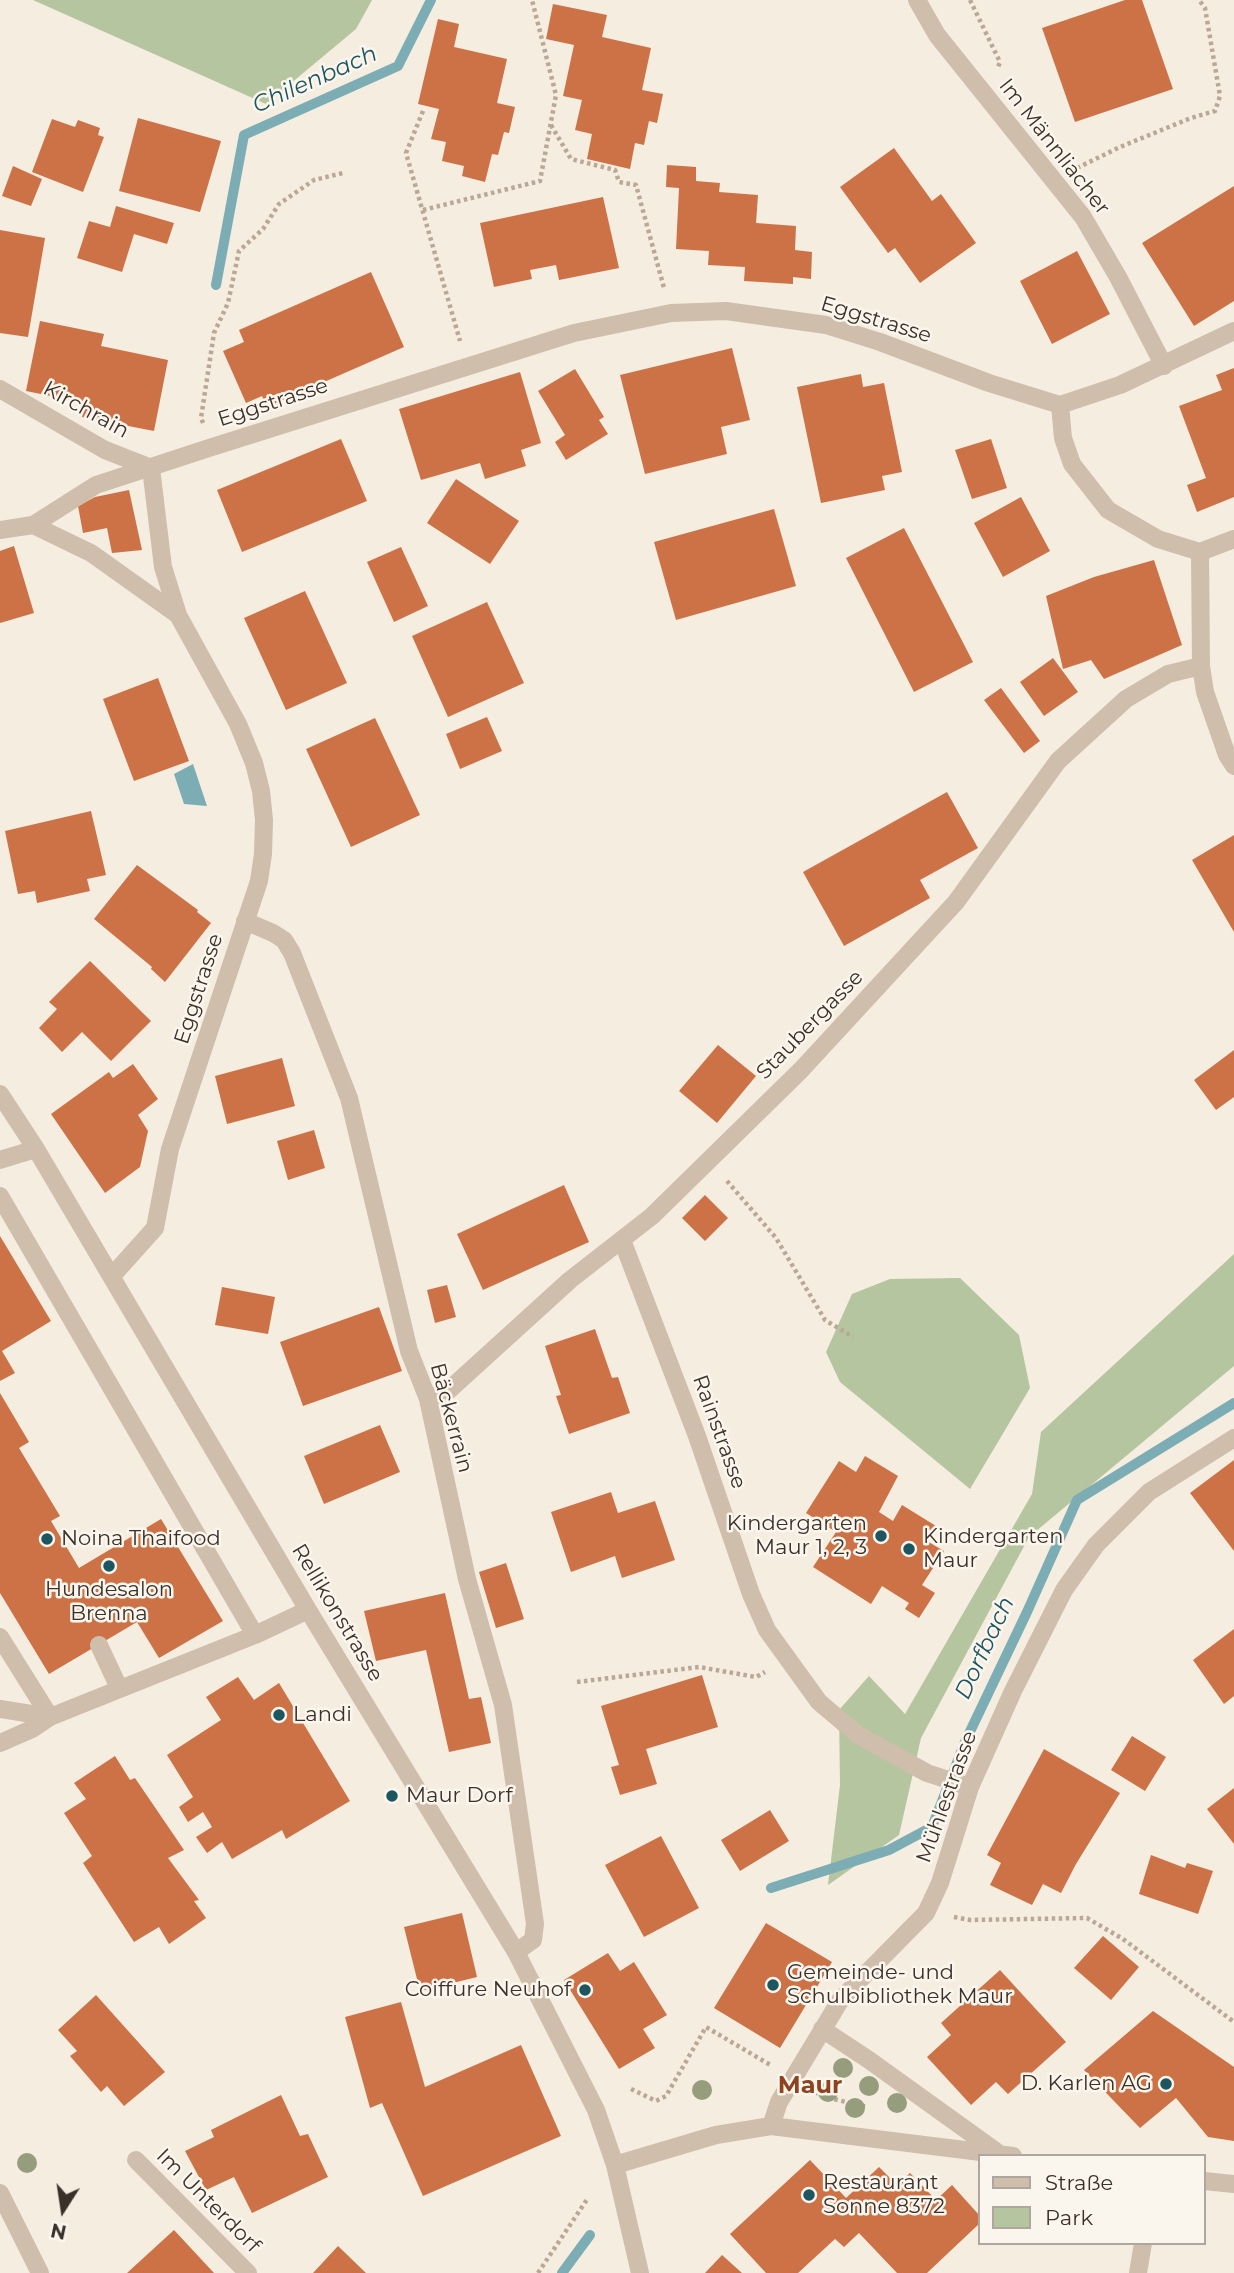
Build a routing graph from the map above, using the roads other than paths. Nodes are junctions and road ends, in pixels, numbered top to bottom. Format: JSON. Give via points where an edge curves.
{"nodes":[{"id":1,"x":917,"y":0,"type":"edge"},
{"id":2,"x":1234,"y":331,"type":"edge"},
{"id":3,"x":1164,"y":366,"type":"junction"},
{"id":4,"x":0,"y":389,"type":"edge"},
{"id":5,"x":1060,"y":405,"type":"junction"},
{"id":6,"x":151,"y":468,"type":"junction"},
{"id":7,"x":33,"y":525,"type":"junction"},
{"id":8,"x":0,"y":530,"type":"edge"},
{"id":9,"x":1234,"y":539,"type":"edge"},
{"id":10,"x":1200,"y":552,"type":"junction"},
{"id":11,"x":178,"y":615,"type":"junction"},
{"id":12,"x":1201,"y":666,"type":"junction"},
{"id":13,"x":1234,"y":766,"type":"edge"},
{"id":14,"x":245,"y":921,"type":"junction"},
{"id":15,"x":0,"y":1094,"type":"edge"},
{"id":16,"x":36,"y":1149,"type":"junction"},
{"id":17,"x":0,"y":1160,"type":"edge"},
{"id":18,"x":0,"y":1196,"type":"edge"},
{"id":19,"x":622,"y":1240,"type":"junction"},
{"id":20,"x":112,"y":1276,"type":"junction"},
{"id":21,"x":428,"y":1399,"type":"junction"},
{"id":22,"x":1234,"y":1438,"type":"edge"},
{"id":23,"x":308,"y":1609,"type":"junction"},
{"id":24,"x":255,"y":1635,"type":"junction"},
{"id":25,"x":0,"y":1637,"type":"edge"},
{"id":26,"x":99,"y":1645,"type":"dead end"},
{"id":27,"x":120,"y":1688,"type":"junction"},
{"id":28,"x":0,"y":1709,"type":"edge"},
{"id":29,"x":50,"y":1717,"type":"junction"},
{"id":30,"x":0,"y":1743,"type":"edge"},
{"id":31,"x":970,"y":1787,"type":"junction"},
{"id":32,"x":516,"y":1952,"type":"junction"},
{"id":33,"x":822,"y":2029,"type":"junction"},
{"id":34,"x":771,"y":2126,"type":"junction"},
{"id":35,"x":998,"y":2154,"type":"edge"},
{"id":36,"x":1005,"y":2154,"type":"edge"},
{"id":37,"x":136,"y":2160,"type":"dead end"},
{"id":38,"x":615,"y":2165,"type":"junction"},
{"id":39,"x":1206,"y":2181,"type":"edge"},
{"id":40,"x":1234,"y":2184,"type":"edge"},
{"id":41,"x":0,"y":2193,"type":"edge"},
{"id":42,"x":1143,"y":2245,"type":"edge"},
{"id":43,"x":40,"y":2273,"type":"edge"},
{"id":44,"x":248,"y":2273,"type":"edge"},
{"id":45,"x":640,"y":2273,"type":"edge"},
{"id":46,"x":1138,"y":2273,"type":"edge"}],
"edges":[{"from":1,"to":3,"type":"street","name":"Im Männliacher","via":[[937,35],[1083,217]]},
{"from":2,"to":3,"type":"street"},
{"from":3,"to":5,"type":"street"},
{"from":4,"to":6,"type":"street","name":"Kirchrain","via":[[105,450]]},
{"from":5,"to":6,"type":"street","name":"Eggstrasse","via":[[826,325],[726,312],[671,313],[573,333]]},
{"from":5,"to":10,"type":"street","via":[[1063,438],[1072,464],[1108,510],[1158,539]]},
{"from":6,"to":7,"type":"street","via":[[96,485]]},
{"from":6,"to":11,"type":"street","name":"Eggstrasse","via":[[163,568]]},
{"from":7,"to":8,"type":"street"},
{"from":7,"to":11,"type":"street","via":[[91,553]]},
{"from":9,"to":10,"type":"street"},
{"from":10,"to":12,"type":"street"},
{"from":11,"to":14,"type":"street","name":"Eggstrasse","via":[[238,724],[261,791],[264,853]]},
{"from":12,"to":13,"type":"street","via":[[1205,692]]},
{"from":12,"to":19,"type":"street","name":"Staubergasse","via":[[1167,674],[1126,699],[1058,761],[956,902],[801,1070]]},
{"from":14,"to":20,"type":"street","name":"Eggstrasse","via":[[170,1149],[155,1228]]},
{"from":14,"to":21,"type":"street","name":"Bäckerrain","via":[[284,940],[292,953],[349,1098],[409,1351]]},
{"from":15,"to":16,"type":"street","name":"Rellikonstrasse"},
{"from":16,"to":17,"type":"street"},
{"from":16,"to":20,"type":"street","name":"Rellikonstrasse"},
{"from":18,"to":24,"type":"street"},
{"from":19,"to":21,"type":"street","name":"Staubergasse","via":[[570,1280],[449,1390]]},
{"from":19,"to":31,"type":"street","name":"Rainstrasse","via":[[767,1630],[819,1702],[858,1735],[927,1773]]},
{"from":20,"to":23,"type":"street","name":"Rellikonstrasse"},
{"from":21,"to":32,"type":"street","name":"Bäckerrain","via":[[467,1579],[503,1705],[536,1924],[533,1940]]},
{"from":22,"to":31,"type":"street","name":"Mühlestrasse","via":[[1149,1492],[1096,1545],[1064,1590]]},
{"from":23,"to":24,"type":"street"},
{"from":23,"to":32,"type":"street","name":"Rellikonstrasse"},
{"from":24,"to":27,"type":"street"},
{"from":25,"to":29,"type":"street"},
{"from":26,"to":27,"type":"street"},
{"from":27,"to":29,"type":"street"},
{"from":28,"to":29,"type":"street"},
{"from":29,"to":30,"type":"street"},
{"from":31,"to":33,"type":"street","name":"Mühlestrasse","via":[[926,1913],[841,1999]]},
{"from":32,"to":38,"type":"street","name":"Rellikonstrasse","via":[[596,2110]]},
{"from":33,"to":34,"type":"street","name":"Mühlestrasse","via":[[779,2102]]},
{"from":33,"to":36,"type":"street"},
{"from":34,"to":35,"type":"street"},
{"from":34,"to":38,"type":"street","via":[[716,2135]]},
{"from":37,"to":44,"type":"street","name":"Im Unterdorf"},
{"from":38,"to":45,"type":"street","name":"Rellikonstrasse"},
{"from":39,"to":40,"type":"street"},
{"from":41,"to":43,"type":"street"},
{"from":42,"to":46,"type":"street"}]}
